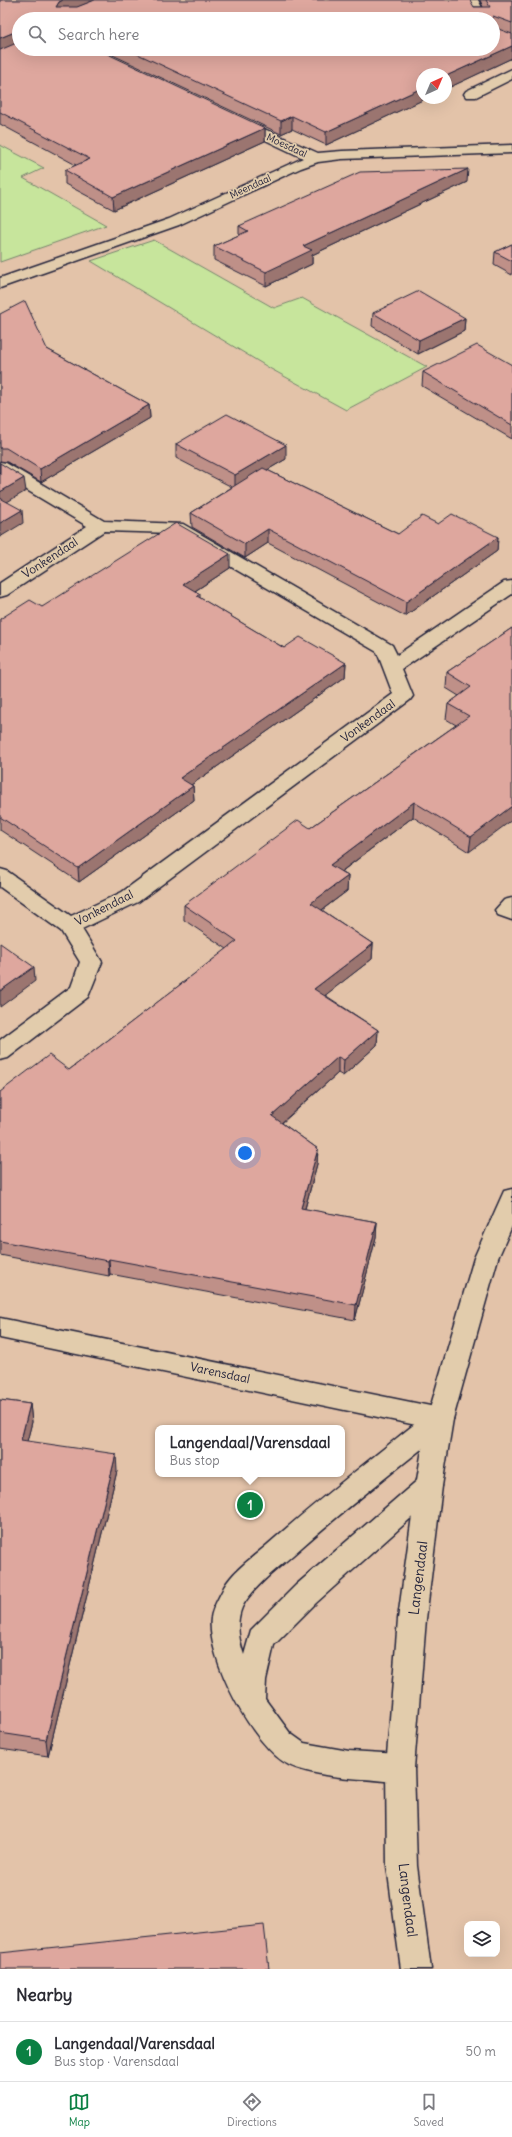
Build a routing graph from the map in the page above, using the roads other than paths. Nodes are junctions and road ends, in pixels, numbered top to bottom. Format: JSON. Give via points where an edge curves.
{"nodes":[{"id":1,"x":472,"y":0,"type":"edge"},
{"id":2,"x":478,"y":12,"type":"edge"},
{"id":3,"x":512,"y":73,"type":"edge"},
{"id":4,"x":471,"y":94,"type":"dead end"},
{"id":5,"x":222,"y":114,"type":"edge"},
{"id":6,"x":512,"y":149,"type":"edge"},
{"id":7,"x":316,"y":158,"type":"junction"},
{"id":8,"x":0,"y":283,"type":"edge"},
{"id":9,"x":0,"y":467,"type":"edge"},
{"id":10,"x":100,"y":526,"type":"junction"},
{"id":11,"x":511,"y":586,"type":"edge"},
{"id":12,"x":0,"y":591,"type":"edge"},
{"id":13,"x":393,"y":667,"type":"junction"},
{"id":14,"x":0,"y":876,"type":"edge"},
{"id":15,"x":512,"y":905,"type":"edge"},
{"id":16,"x":512,"y":913,"type":"edge"},
{"id":17,"x":69,"y":926,"type":"junction"},
{"id":18,"x":0,"y":1052,"type":"edge"},
{"id":19,"x":512,"y":1198,"type":"edge"},
{"id":20,"x":0,"y":1328,"type":"edge"},
{"id":21,"x":440,"y":1419,"type":"junction"},
{"id":22,"x":429,"y":1486,"type":"junction"},
{"id":23,"x":251,"y":1702,"type":"junction"},
{"id":24,"x":400,"y":1768,"type":"junction"},
{"id":25,"x":416,"y":1969,"type":"edge"}],
"edges":[{"from":1,"to":2,"type":"street"},
{"from":3,"to":4,"type":"street"},
{"from":5,"to":7,"type":"street","name":"Moesdaal"},
{"from":6,"to":7,"type":"street","name":"Meendaal","via":[[358,154]]},
{"from":7,"to":8,"type":"street","name":"Meendaal","via":[[174,222]]},
{"from":9,"to":10,"type":"street","name":"Vonkendaal"},
{"from":10,"to":12,"type":"street","name":"Vonkendaal"},
{"from":10,"to":13,"type":"street","name":"Vonkendaal","via":[[177,528],[385,649]]},
{"from":11,"to":13,"type":"street"},
{"from":13,"to":17,"type":"street","name":"Vonkendaal","via":[[403,696],[130,897]]},
{"from":14,"to":17,"type":"street","name":"Vonkendaal"},
{"from":15,"to":16,"type":"street","via":[[506,910]]},
{"from":17,"to":18,"type":"street","name":"Vonkendaal","via":[[90,962],[80,991]]},
{"from":19,"to":21,"type":"street","name":"Langendaal","via":[[486,1258]]},
{"from":20,"to":21,"type":"street","name":"Varensdaal"},
{"from":21,"to":22,"type":"street","name":"Langendaal"},
{"from":21,"to":23,"type":"street","via":[[299,1533],[252,1575],[235,1594],[225,1617],[226,1643]]},
{"from":22,"to":23,"type":"street","via":[[306,1594],[261,1638],[252,1680]]},
{"from":22,"to":24,"type":"street","name":"Langendaal","via":[[412,1619]]},
{"from":23,"to":24,"type":"street","via":[[280,1742],[298,1755],[349,1765]]},
{"from":24,"to":25,"type":"street","name":"Langendaal","via":[[402,1866]]}]}
